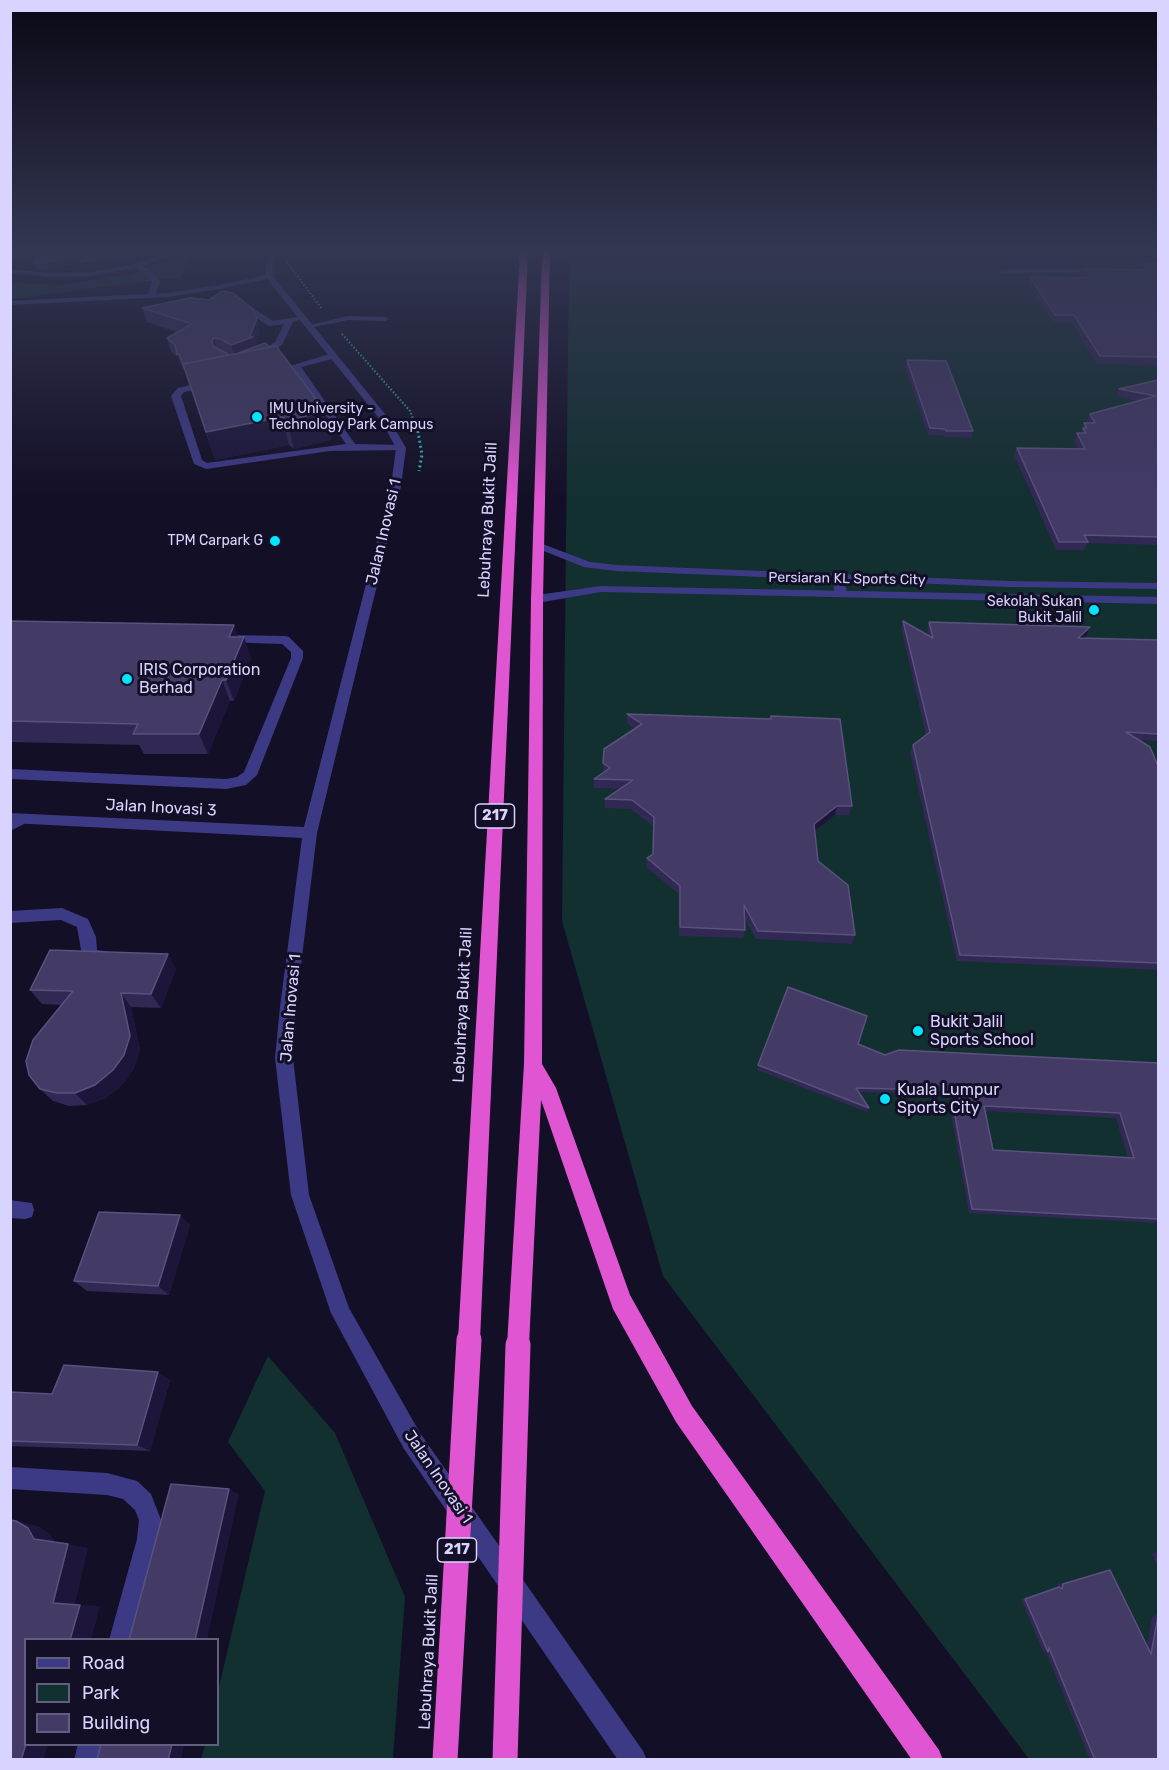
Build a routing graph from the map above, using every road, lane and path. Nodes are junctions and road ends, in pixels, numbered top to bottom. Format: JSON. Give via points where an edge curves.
{"nodes":[{"id":1,"x":286,"y":336,"type":"edge"},
{"id":2,"x":314,"y":336,"type":"edge"},
{"id":3,"x":343,"y":336,"type":"edge"},
{"id":4,"x":520,"y":336,"type":"edge"},
{"id":5,"x":544,"y":336,"type":"edge"},
{"id":6,"x":333,"y":356,"type":"junction"},
{"id":7,"x":248,"y":362,"type":"edge"},
{"id":8,"x":296,"y":366,"type":"junction"},
{"id":9,"x":263,"y":374,"type":"edge"},
{"id":10,"x":220,"y":382,"type":"edge"},
{"id":11,"x":353,"y":448,"type":"junction"},
{"id":12,"x":401,"y":448,"type":"junction"},
{"id":13,"x":419,"y":471,"type":"dead end"},
{"id":14,"x":540,"y":546,"type":"junction"},
{"id":15,"x":838,"y":577,"type":"junction"},
{"id":16,"x":1158,"y":586,"type":"edge"},
{"id":17,"x":841,"y":594,"type":"junction"},
{"id":18,"x":537,"y":599,"type":"junction"},
{"id":19,"x":1158,"y":601,"type":"edge"},
{"id":20,"x":214,"y":639,"type":"edge"},
{"id":21,"x":10,"y":774,"type":"edge"},
{"id":22,"x":14,"y":821,"type":"edge"},
{"id":23,"x":310,"y":833,"type":"junction"},
{"id":24,"x":10,"y":917,"type":"edge"},
{"id":25,"x":121,"y":958,"type":"edge"},
{"id":26,"x":533,"y":1064,"type":"junction"},
{"id":27,"x":10,"y":1478,"type":"edge"},
{"id":28,"x":122,"y":1638,"type":"edge"},
{"id":29,"x":446,"y":1760,"type":"edge"},
{"id":30,"x":506,"y":1760,"type":"edge"},
{"id":31,"x":634,"y":1760,"type":"edge"},
{"id":32,"x":929,"y":1760,"type":"edge"}],
"edges":[{"from":1,"to":7,"type":"street"},
{"from":2,"to":6,"type":"street"},
{"from":3,"to":13,"type":"path","via":[[410,411],[417,425],[422,455]]},
{"from":4,"to":29,"type":"highway","name":"Lebuhraya Bukit Jalil","number":"217","bridge":true},
{"from":5,"to":14,"type":"highway","number":"217"},
{"from":6,"to":8,"type":"street"},
{"from":6,"to":12,"type":"street","via":[[386,422]]},
{"from":8,"to":9,"type":"street"},
{"from":8,"to":11,"type":"street"},
{"from":10,"to":11,"type":"street","via":[[181,390],[176,396],[201,464],[212,466]]},
{"from":11,"to":12,"type":"street"},
{"from":12,"to":23,"type":"street","name":"Jalan Inovasi 1","via":[[396,486]]},
{"from":14,"to":15,"type":"street","name":"Persiaran KL Sports City","via":[[588,566]]},
{"from":14,"to":18,"type":"highway","number":"217"},
{"from":15,"to":16,"type":"street","name":"Persiaran KL Sports City"},
{"from":15,"to":17,"type":"street"},
{"from":17,"to":18,"type":"street","name":"Persiaran KL Sports City","via":[[601,589]]},
{"from":17,"to":19,"type":"street","name":"Persiaran KL Sports City"},
{"from":18,"to":26,"type":"highway","number":"217"},
{"from":20,"to":21,"type":"street","via":[[285,640],[297,651],[250,775],[241,781],[226,784]]},
{"from":22,"to":23,"type":"street","name":"Jalan Inovasi 3"},
{"from":23,"to":31,"type":"street","name":"Jalan Inovasi 1","via":[[284,1058],[300,1196],[341,1313],[412,1441]]},
{"from":24,"to":25,"type":"street","via":[[62,914],[83,923],[89,956]]},
{"from":26,"to":30,"type":"highway","number":"217","bridge":true,"via":[[518,1345]]},
{"from":26,"to":32,"type":"highway","via":[[546,1088],[621,1301],[684,1414]]},
{"from":27,"to":28,"type":"street","via":[[107,1484],[129,1489],[143,1502],[150,1520],[148,1539]]}]}
